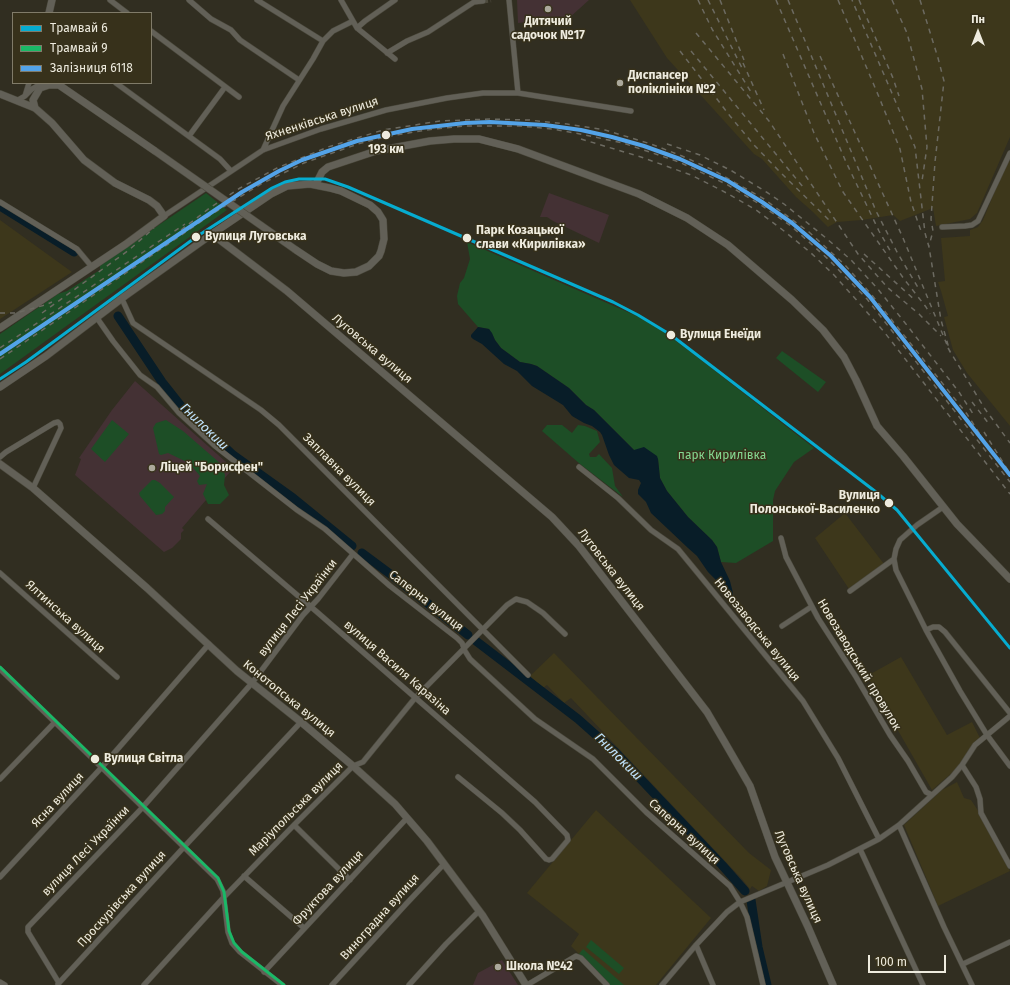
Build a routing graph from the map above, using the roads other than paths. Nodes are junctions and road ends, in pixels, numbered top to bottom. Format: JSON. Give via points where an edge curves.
{"nodes":[{"id":1,"x":52,"y":0,"type":"edge"},
{"id":2,"x":110,"y":0,"type":"edge"},
{"id":3,"x":189,"y":0,"type":"edge"},
{"id":4,"x":257,"y":0,"type":"edge"},
{"id":5,"x":341,"y":0,"type":"edge"},
{"id":6,"x":395,"y":0,"type":"edge"},
{"id":7,"x":509,"y":0,"type":"edge"},
{"id":8,"x":482,"y":1,"type":"edge"},
{"id":9,"x":49,"y":12,"type":"edge"},
{"id":10,"x":126,"y":12,"type":"edge"},
{"id":11,"x":353,"y":21,"type":"junction"},
{"id":12,"x":357,"y":28,"type":"junction"},
{"id":13,"x":152,"y":32,"type":"edge"},
{"id":14,"x":323,"y":41,"type":"junction"},
{"id":15,"x":387,"y":53,"type":"junction"},
{"id":16,"x":395,"y":59,"type":"dead end"},
{"id":17,"x":299,"y":80,"type":"junction"},
{"id":18,"x":29,"y":84,"type":"edge"},
{"id":19,"x":58,"y":84,"type":"edge"},
{"id":20,"x":117,"y":84,"type":"edge"},
{"id":21,"x":49,"y":85,"type":"junction"},
{"id":22,"x":226,"y":87,"type":"junction"},
{"id":23,"x":518,"y":93,"type":"junction"},
{"id":24,"x":0,"y":94,"type":"edge"},
{"id":25,"x":25,"y":96,"type":"junction"},
{"id":26,"x":239,"y":97,"type":"dead end"},
{"id":27,"x":18,"y":100,"type":"junction"},
{"id":28,"x":35,"y":108,"type":"junction"},
{"id":29,"x":631,"y":111,"type":"dead end"},
{"id":30,"x":189,"y":136,"type":"junction"},
{"id":31,"x":263,"y":150,"type":"junction"},
{"id":32,"x":1010,"y":153,"type":"edge"},
{"id":33,"x":231,"y":171,"type":"junction"},
{"id":34,"x":316,"y":184,"type":"junction"},
{"id":35,"x":0,"y":202,"type":"edge"},
{"id":36,"x":164,"y":216,"type":"junction"},
{"id":37,"x":942,"y":227,"type":"dead end"},
{"id":38,"x":212,"y":234,"type":"junction"},
{"id":39,"x":92,"y":266,"type":"junction"},
{"id":40,"x":122,"y":299,"type":"junction"},
{"id":41,"x":96,"y":318,"type":"junction"},
{"id":42,"x":0,"y":328,"type":"edge"},
{"id":43,"x":0,"y":388,"type":"edge"},
{"id":44,"x":0,"y":457,"type":"edge"},
{"id":45,"x":0,"y":464,"type":"edge"},
{"id":46,"x":579,"y":467,"type":"dead end"},
{"id":47,"x":33,"y":488,"type":"junction"},
{"id":48,"x":943,"y":507,"type":"junction"},
{"id":49,"x":208,"y":519,"type":"dead end"},
{"id":50,"x":781,"y":538,"type":"dead end"},
{"id":51,"x":353,"y":554,"type":"junction"},
{"id":52,"x":894,"y":559,"type":"junction"},
{"id":53,"x":0,"y":572,"type":"edge"},
{"id":54,"x":1010,"y":579,"type":"edge"},
{"id":55,"x":850,"y":591,"type":"dead end"},
{"id":56,"x":310,"y":607,"type":"junction"},
{"id":57,"x":811,"y":607,"type":"junction"},
{"id":58,"x":782,"y":626,"type":"dead end"},
{"id":59,"x":482,"y":630,"type":"junction"},
{"id":60,"x":926,"y":630,"type":"junction"},
{"id":61,"x":565,"y":634,"type":"dead end"},
{"id":62,"x":209,"y":644,"type":"junction"},
{"id":63,"x":463,"y":648,"type":"junction"},
{"id":64,"x":1,"y":672,"type":"edge"},
{"id":65,"x":528,"y":675,"type":"dead end"},
{"id":66,"x":117,"y":677,"type":"dead end"},
{"id":67,"x":252,"y":683,"type":"junction"},
{"id":68,"x":415,"y":698,"type":"junction"},
{"id":69,"x":1010,"y":715,"type":"edge"},
{"id":70,"x":55,"y":722,"type":"junction"},
{"id":71,"x":301,"y":722,"type":"junction"},
{"id":72,"x":987,"y":735,"type":"junction"},
{"id":73,"x":962,"y":765,"type":"junction"},
{"id":74,"x":353,"y":766,"type":"junction"},
{"id":75,"x":1010,"y":766,"type":"edge"},
{"id":76,"x":102,"y":767,"type":"junction"},
{"id":77,"x":458,"y":777,"type":"dead end"},
{"id":78,"x":0,"y":779,"type":"edge"},
{"id":79,"x":932,"y":795,"type":"junction"},
{"id":80,"x":142,"y":807,"type":"junction"},
{"id":81,"x":407,"y":818,"type":"junction"},
{"id":82,"x":294,"y":825,"type":"junction"},
{"id":83,"x":899,"y":825,"type":"junction"},
{"id":84,"x":879,"y":839,"type":"junction"},
{"id":85,"x":184,"y":847,"type":"junction"},
{"id":86,"x":860,"y":849,"type":"junction"},
{"id":87,"x":444,"y":864,"type":"junction"},
{"id":88,"x":1010,"y":866,"type":"edge"},
{"id":89,"x":244,"y":876,"type":"junction"},
{"id":90,"x":0,"y":877,"type":"edge"},
{"id":91,"x":350,"y":880,"type":"junction"},
{"id":92,"x":788,"y":882,"type":"junction"},
{"id":93,"x":224,"y":897,"type":"junction"},
{"id":94,"x":740,"y":902,"type":"junction"},
{"id":95,"x":479,"y":911,"type":"junction"},
{"id":96,"x":304,"y":928,"type":"junction"},
{"id":97,"x":1010,"y":942,"type":"edge"},
{"id":98,"x":696,"y":945,"type":"junction"},
{"id":99,"x":963,"y":964,"type":"junction"},
{"id":100,"x":264,"y":972,"type":"junction"},
{"id":101,"x":0,"y":982,"type":"edge"},
{"id":102,"x":58,"y":984,"type":"edge"},
{"id":103,"x":5,"y":985,"type":"edge"},
{"id":104,"x":144,"y":985,"type":"edge"},
{"id":105,"x":282,"y":985,"type":"edge"},
{"id":106,"x":332,"y":985,"type":"edge"},
{"id":107,"x":409,"y":985,"type":"edge"},
{"id":108,"x":527,"y":985,"type":"edge"},
{"id":109,"x":607,"y":985,"type":"edge"},
{"id":110,"x":662,"y":985,"type":"edge"},
{"id":111,"x":713,"y":985,"type":"edge"},
{"id":112,"x":763,"y":985,"type":"edge"},
{"id":113,"x":834,"y":985,"type":"edge"},
{"id":114,"x":923,"y":985,"type":"edge"},
{"id":115,"x":972,"y":985,"type":"edge"}],
"edges":[{"from":1,"to":9,"type":"street"},
{"from":2,"to":10,"type":"street"},
{"from":3,"to":17,"type":"street","via":[[211,19],[231,30],[245,43]]},
{"from":4,"to":14,"type":"street"},
{"from":5,"to":11,"type":"street"},
{"from":6,"to":12,"type":"street"},
{"from":7,"to":23,"type":"street"},
{"from":8,"to":15,"type":"street","via":[[474,2],[428,32]]},
{"from":11,"to":12,"type":"street"},
{"from":11,"to":14,"type":"street","via":[[333,31]]},
{"from":12,"to":15,"type":"street"},
{"from":13,"to":22,"type":"street"},
{"from":14,"to":17,"type":"street"},
{"from":15,"to":16,"type":"street"},
{"from":17,"to":31,"type":"street","via":[[283,106]]},
{"from":18,"to":25,"type":"street"},
{"from":19,"to":21,"type":"street"},
{"from":19,"to":34,"type":"street","bridge":true,"via":[[324,267],[344,274],[369,266],[382,251],[384,226],[378,212],[352,196]]},
{"from":20,"to":30,"type":"street"},
{"from":21,"to":25,"type":"street","via":[[39,84]]},
{"from":21,"to":28,"type":"street","via":[[40,88],[34,100]]},
{"from":22,"to":26,"type":"street"},
{"from":22,"to":30,"type":"street"},
{"from":23,"to":29,"type":"street","name":"Яхненківська вулиця"},
{"from":23,"to":31,"type":"street","name":"Яхненківська вулиця","via":[[483,93],[386,110],[321,129]]},
{"from":24,"to":27,"type":"street"},
{"from":25,"to":27,"type":"street"},
{"from":27,"to":28,"type":"street"},
{"from":28,"to":36,"type":"street","via":[[52,123],[84,160],[119,185],[149,200]]},
{"from":30,"to":33,"type":"street","via":[[220,159]]},
{"from":31,"to":33,"type":"street","name":"Яхненківська вулиця"},
{"from":32,"to":37,"type":"street","via":[[978,221],[972,225]]},
{"from":33,"to":36,"type":"street","name":"Яхненківська вулиця"},
{"from":34,"to":38,"type":"street","via":[[296,184],[283,188]]},
{"from":34,"to":48,"type":"street","via":[[322,172],[328,167],[370,152],[430,140],[479,139],[518,149],[639,194],[668,208],[728,245],[823,330],[844,357],[877,426]]},
{"from":35,"to":39,"type":"street","via":[[77,249]]},
{"from":36,"to":39,"type":"street","name":"Яхненківська вулиця"},
{"from":38,"to":40,"type":"street"},
{"from":38,"to":92,"type":"street","name":"Луговська вулиця","via":[[293,296],[552,517],[579,546],[710,718],[750,786],[775,857]]},
{"from":39,"to":42,"type":"street","name":"Яхненківська вулиця"},
{"from":40,"to":41,"type":"street"},
{"from":40,"to":59,"type":"street","name":"Заплавна вулиця","via":[[133,322],[279,425]]},
{"from":41,"to":43,"type":"street"},
{"from":41,"to":51,"type":"street","name":"Саперна вулиця","via":[[140,375],[157,387],[179,413],[214,446],[325,529]]},
{"from":44,"to":47,"type":"street","via":[[58,422],[61,428]]},
{"from":45,"to":47,"type":"street","name":"Конотопська вулиця"},
{"from":46,"to":84,"type":"street","name":"Новозаводська вулиця","via":[[618,498],[651,530],[678,549],[803,701],[838,758]]},
{"from":47,"to":62,"type":"street","name":"Конотопська вулиця"},
{"from":48,"to":52,"type":"street","via":[[900,540]]},
{"from":48,"to":54,"type":"street"},
{"from":49,"to":56,"type":"street","name":"вулиця Василя Каразіна"},
{"from":50,"to":57,"type":"street","name":"Новозаводський провулок","via":[[786,557]]},
{"from":51,"to":56,"type":"street","name":"вулиця Лесі Українки"},
{"from":51,"to":63,"type":"street","name":"Саперна вулиця","via":[[457,638]]},
{"from":52,"to":55,"type":"street"},
{"from":52,"to":60,"type":"street","via":[[896,570]]},
{"from":53,"to":66,"type":"street","name":"Ялтинська вулиця"},
{"from":56,"to":67,"type":"street","name":"вулиця Лесі Українки"},
{"from":56,"to":68,"type":"street","name":"вулиця Василя Каразіна"},
{"from":57,"to":58,"type":"street"},
{"from":57,"to":79,"type":"street","name":"Новозаводський провулок","via":[[926,792]]},
{"from":59,"to":61,"type":"street","name":"Маріупольська вулиця","via":[[508,605],[516,599],[521,599],[543,613]]},
{"from":59,"to":63,"type":"street","name":"Маріупольська вулиця"},
{"from":59,"to":65,"type":"street","name":"Заплавна вулиця"},
{"from":60,"to":69,"type":"street","via":[[939,627],[945,632]]},
{"from":60,"to":72,"type":"street"},
{"from":62,"to":67,"type":"street","name":"Конотопська вулиця"},
{"from":62,"to":76,"type":"street","name":"Ясна вулиця"},
{"from":63,"to":68,"type":"street","name":"Маріупольська вулиця"},
{"from":63,"to":94,"type":"street","name":"Саперна вулиця","via":[[470,659],[535,719],[593,759],[646,812],[730,886]]},
{"from":64,"to":70,"type":"street"},
{"from":67,"to":71,"type":"street","name":"Конотопська вулиця"},
{"from":67,"to":80,"type":"street","name":"вулиця Лесі Українки"},
{"from":68,"to":74,"type":"street","name":"Маріупольська вулиця","via":[[363,762]]},
{"from":68,"to":77,"type":"street","name":"вулиця Василя Каразіна","via":[[535,802],[568,837],[567,842],[552,859],[548,860],[506,817]]},
{"from":69,"to":72,"type":"street"},
{"from":70,"to":76,"type":"street"},
{"from":70,"to":78,"type":"street"},
{"from":71,"to":74,"type":"street","name":"Конотопська вулиця"},
{"from":71,"to":85,"type":"street","name":"Проскурівська вулиця"},
{"from":72,"to":73,"type":"street","via":[[975,745]]},
{"from":72,"to":75,"type":"street"},
{"from":73,"to":79,"type":"street"},
{"from":73,"to":88,"type":"street","via":[[976,787],[981,813]]},
{"from":74,"to":81,"type":"street","name":"Конотопська вулиця"},
{"from":74,"to":82,"type":"street","name":"Маріупольська вулиця"},
{"from":76,"to":80,"type":"street"},
{"from":76,"to":90,"type":"street","name":"Ясна вулиця"},
{"from":79,"to":83,"type":"street"},
{"from":80,"to":85,"type":"street"},
{"from":80,"to":102,"type":"street","name":"вулиця Лесі Українки","via":[[27,928]]},
{"from":81,"to":87,"type":"street","name":"Конотопська вулиця"},
{"from":81,"to":91,"type":"street","name":"Фруктова вулиця"},
{"from":82,"to":89,"type":"street","name":"Маріупольська вулиця"},
{"from":82,"to":91,"type":"street"},
{"from":83,"to":84,"type":"street"},
{"from":83,"to":99,"type":"street"},
{"from":84,"to":86,"type":"street"},
{"from":85,"to":93,"type":"street","via":[[217,879]]},
{"from":85,"to":102,"type":"street","name":"Проскурівська вулиця"},
{"from":86,"to":92,"type":"street","via":[[828,866]]},
{"from":86,"to":114,"type":"street"},
{"from":87,"to":95,"type":"street","name":"Конотопська вулиця"},
{"from":87,"to":106,"type":"street","name":"Виноградна вулиця"},
{"from":89,"to":93,"type":"street","name":"Маріупольська вулиця"},
{"from":89,"to":96,"type":"street"},
{"from":91,"to":96,"type":"street","name":"Фруктова вулиця"},
{"from":92,"to":94,"type":"street"},
{"from":92,"to":113,"type":"street","name":"Луговська вулиця"},
{"from":93,"to":100,"type":"street","via":[[228,932],[232,943]]},
{"from":93,"to":104,"type":"street","name":"Маріупольська вулиця"},
{"from":94,"to":98,"type":"street"},
{"from":94,"to":112,"type":"street","name":"Саперна вулиця","via":[[747,917]]},
{"from":95,"to":107,"type":"street"},
{"from":95,"to":108,"type":"street","name":"Конотопська вулиця"},
{"from":96,"to":100,"type":"street","name":"Фруктова вулиця"},
{"from":97,"to":99,"type":"street"},
{"from":98,"to":110,"type":"street"},
{"from":98,"to":111,"type":"street"},
{"from":99,"to":115,"type":"street"},
{"from":100,"to":105,"type":"street"},
{"from":101,"to":103,"type":"street"},
{"from":108,"to":109,"type":"street","via":[[576,956]]}]}
